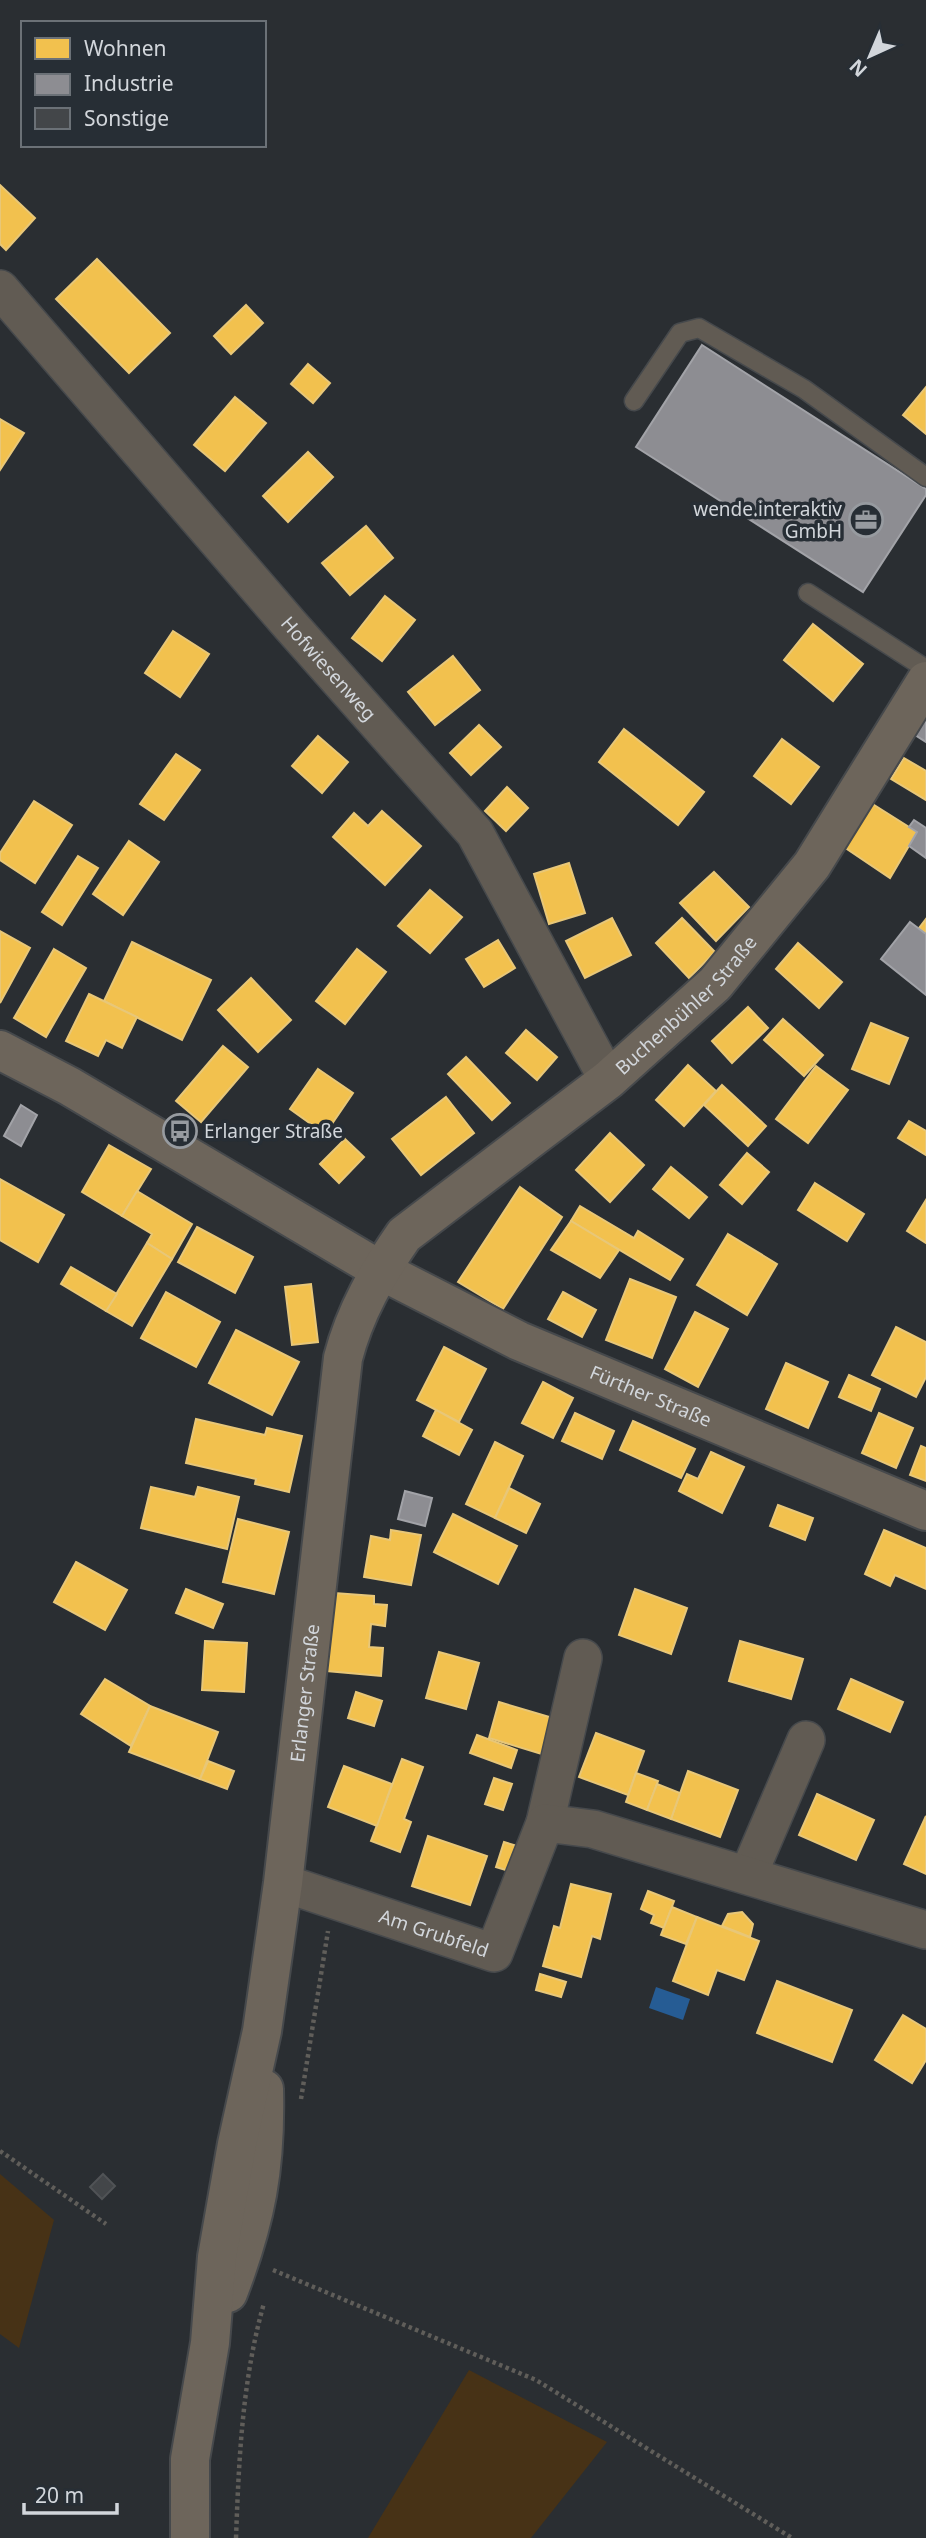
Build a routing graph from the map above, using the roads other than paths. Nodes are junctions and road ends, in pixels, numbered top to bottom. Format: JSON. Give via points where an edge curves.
{"nodes":[{"id":1,"x":0,"y":289,"type":"edge"},
{"id":2,"x":634,"y":401,"type":"dead end"},
{"id":3,"x":926,"y":477,"type":"edge"},
{"id":4,"x":808,"y":593,"type":"dead end"},
{"id":5,"x":926,"y":669,"type":"edge"},
{"id":6,"x":926,"y":681,"type":"edge"},
{"id":7,"x":0,"y":1050,"type":"edge"},
{"id":8,"x":608,"y":1080,"type":"junction"},
{"id":9,"x":380,"y":1270,"type":"junction"},
{"id":10,"x":926,"y":1511,"type":"edge"},
{"id":11,"x":583,"y":1658,"type":"dead end"},
{"id":12,"x":806,"y":1741,"type":"dead end"},
{"id":13,"x":545,"y":1824,"type":"junction"},
{"id":14,"x":748,"y":1875,"type":"junction"},
{"id":15,"x":283,"y":1883,"type":"junction"},
{"id":16,"x":926,"y":1930,"type":"edge"},
{"id":17,"x":190,"y":2538,"type":"edge"}],
"edges":[{"from":1,"to":8,"type":"street","name":"Hofwiesenweg","via":[[475,833]]},
{"from":2,"to":3,"type":"lane","via":[[680,333],[699,328],[804,389]]},
{"from":4,"to":5,"type":"lane"},
{"from":6,"to":8,"type":"main road","name":"Buchenbühler Straße","via":[[812,865],[715,984]]},
{"from":7,"to":9,"type":"main road"},
{"from":8,"to":9,"type":"main road","name":"Buchenbühler Straße","via":[[404,1235]]},
{"from":9,"to":10,"type":"main road","name":"Fürther Straße","via":[[519,1341]]},
{"from":9,"to":15,"type":"main road","name":"Erlanger Straße","via":[[352,1322],[343,1358]]},
{"from":11,"to":13,"type":"street","name":"Am Grubfeld"},
{"from":12,"to":14,"type":"street"},
{"from":13,"to":14,"type":"street","via":[[593,1829]]},
{"from":13,"to":15,"type":"street","name":"Am Grubfeld","via":[[494,1953]]},
{"from":14,"to":16,"type":"street"},
{"from":15,"to":17,"type":"main road","name":"Erlanger Straße","via":[[262,2031],[217,2257],[210,2343],[190,2459]]}]}
